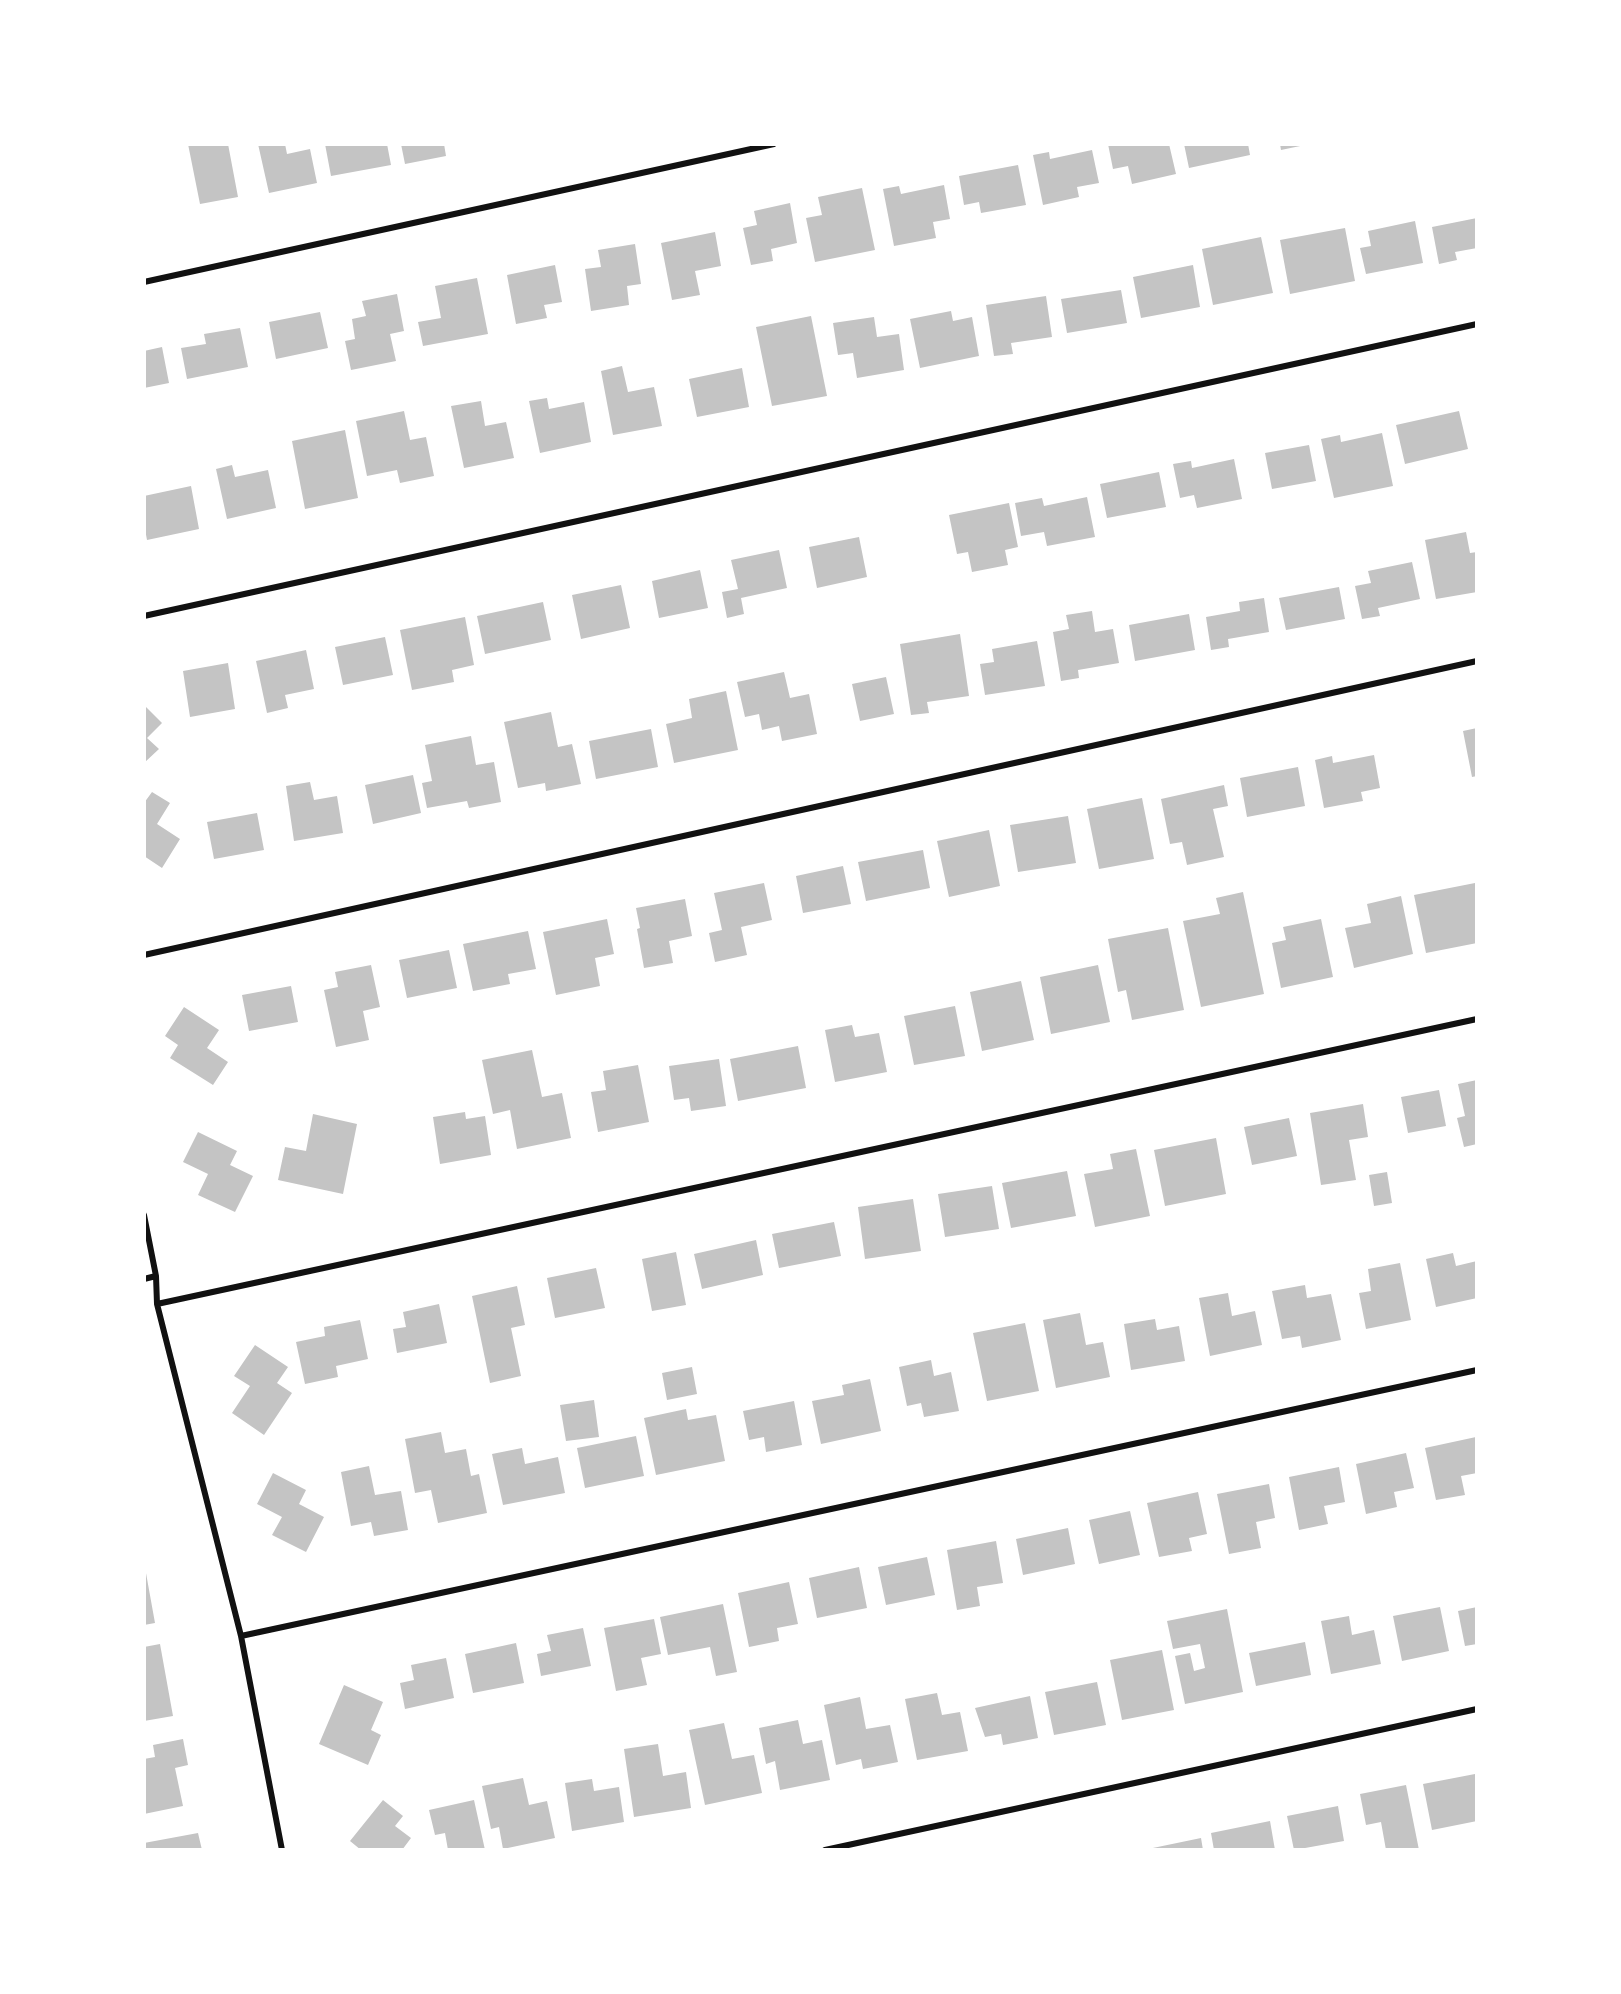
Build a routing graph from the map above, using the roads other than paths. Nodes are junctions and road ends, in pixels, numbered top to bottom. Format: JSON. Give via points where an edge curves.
{"nodes":[{"id":1,"x":774,"y":144,"type":"edge"},
{"id":2,"x":144,"y":282,"type":"edge"},
{"id":3,"x":1477,"y":324,"type":"edge"},
{"id":4,"x":144,"y":616,"type":"edge"},
{"id":5,"x":1477,"y":661,"type":"edge"},
{"id":6,"x":144,"y":955,"type":"edge"},
{"id":7,"x":1477,"y":1019,"type":"edge"},
{"id":8,"x":144,"y":1215,"type":"edge"},
{"id":9,"x":156,"y":1276,"type":"junction"},
{"id":10,"x":144,"y":1279,"type":"edge"},
{"id":11,"x":157,"y":1304,"type":"junction"},
{"id":12,"x":1477,"y":1370,"type":"edge"},
{"id":13,"x":241,"y":1636,"type":"junction"},
{"id":14,"x":1477,"y":1709,"type":"edge"},
{"id":15,"x":282,"y":1850,"type":"edge"},
{"id":16,"x":825,"y":1850,"type":"edge"}],
"edges":[{"from":1,"to":2,"type":"street"},
{"from":3,"to":4,"type":"street"},
{"from":5,"to":6,"type":"street"},
{"from":7,"to":11,"type":"street"},
{"from":8,"to":9,"type":"street"},
{"from":9,"to":10,"type":"street"},
{"from":9,"to":11,"type":"street"},
{"from":11,"to":13,"type":"street"},
{"from":12,"to":13,"type":"street"},
{"from":13,"to":15,"type":"street"},
{"from":14,"to":16,"type":"street"}]}
